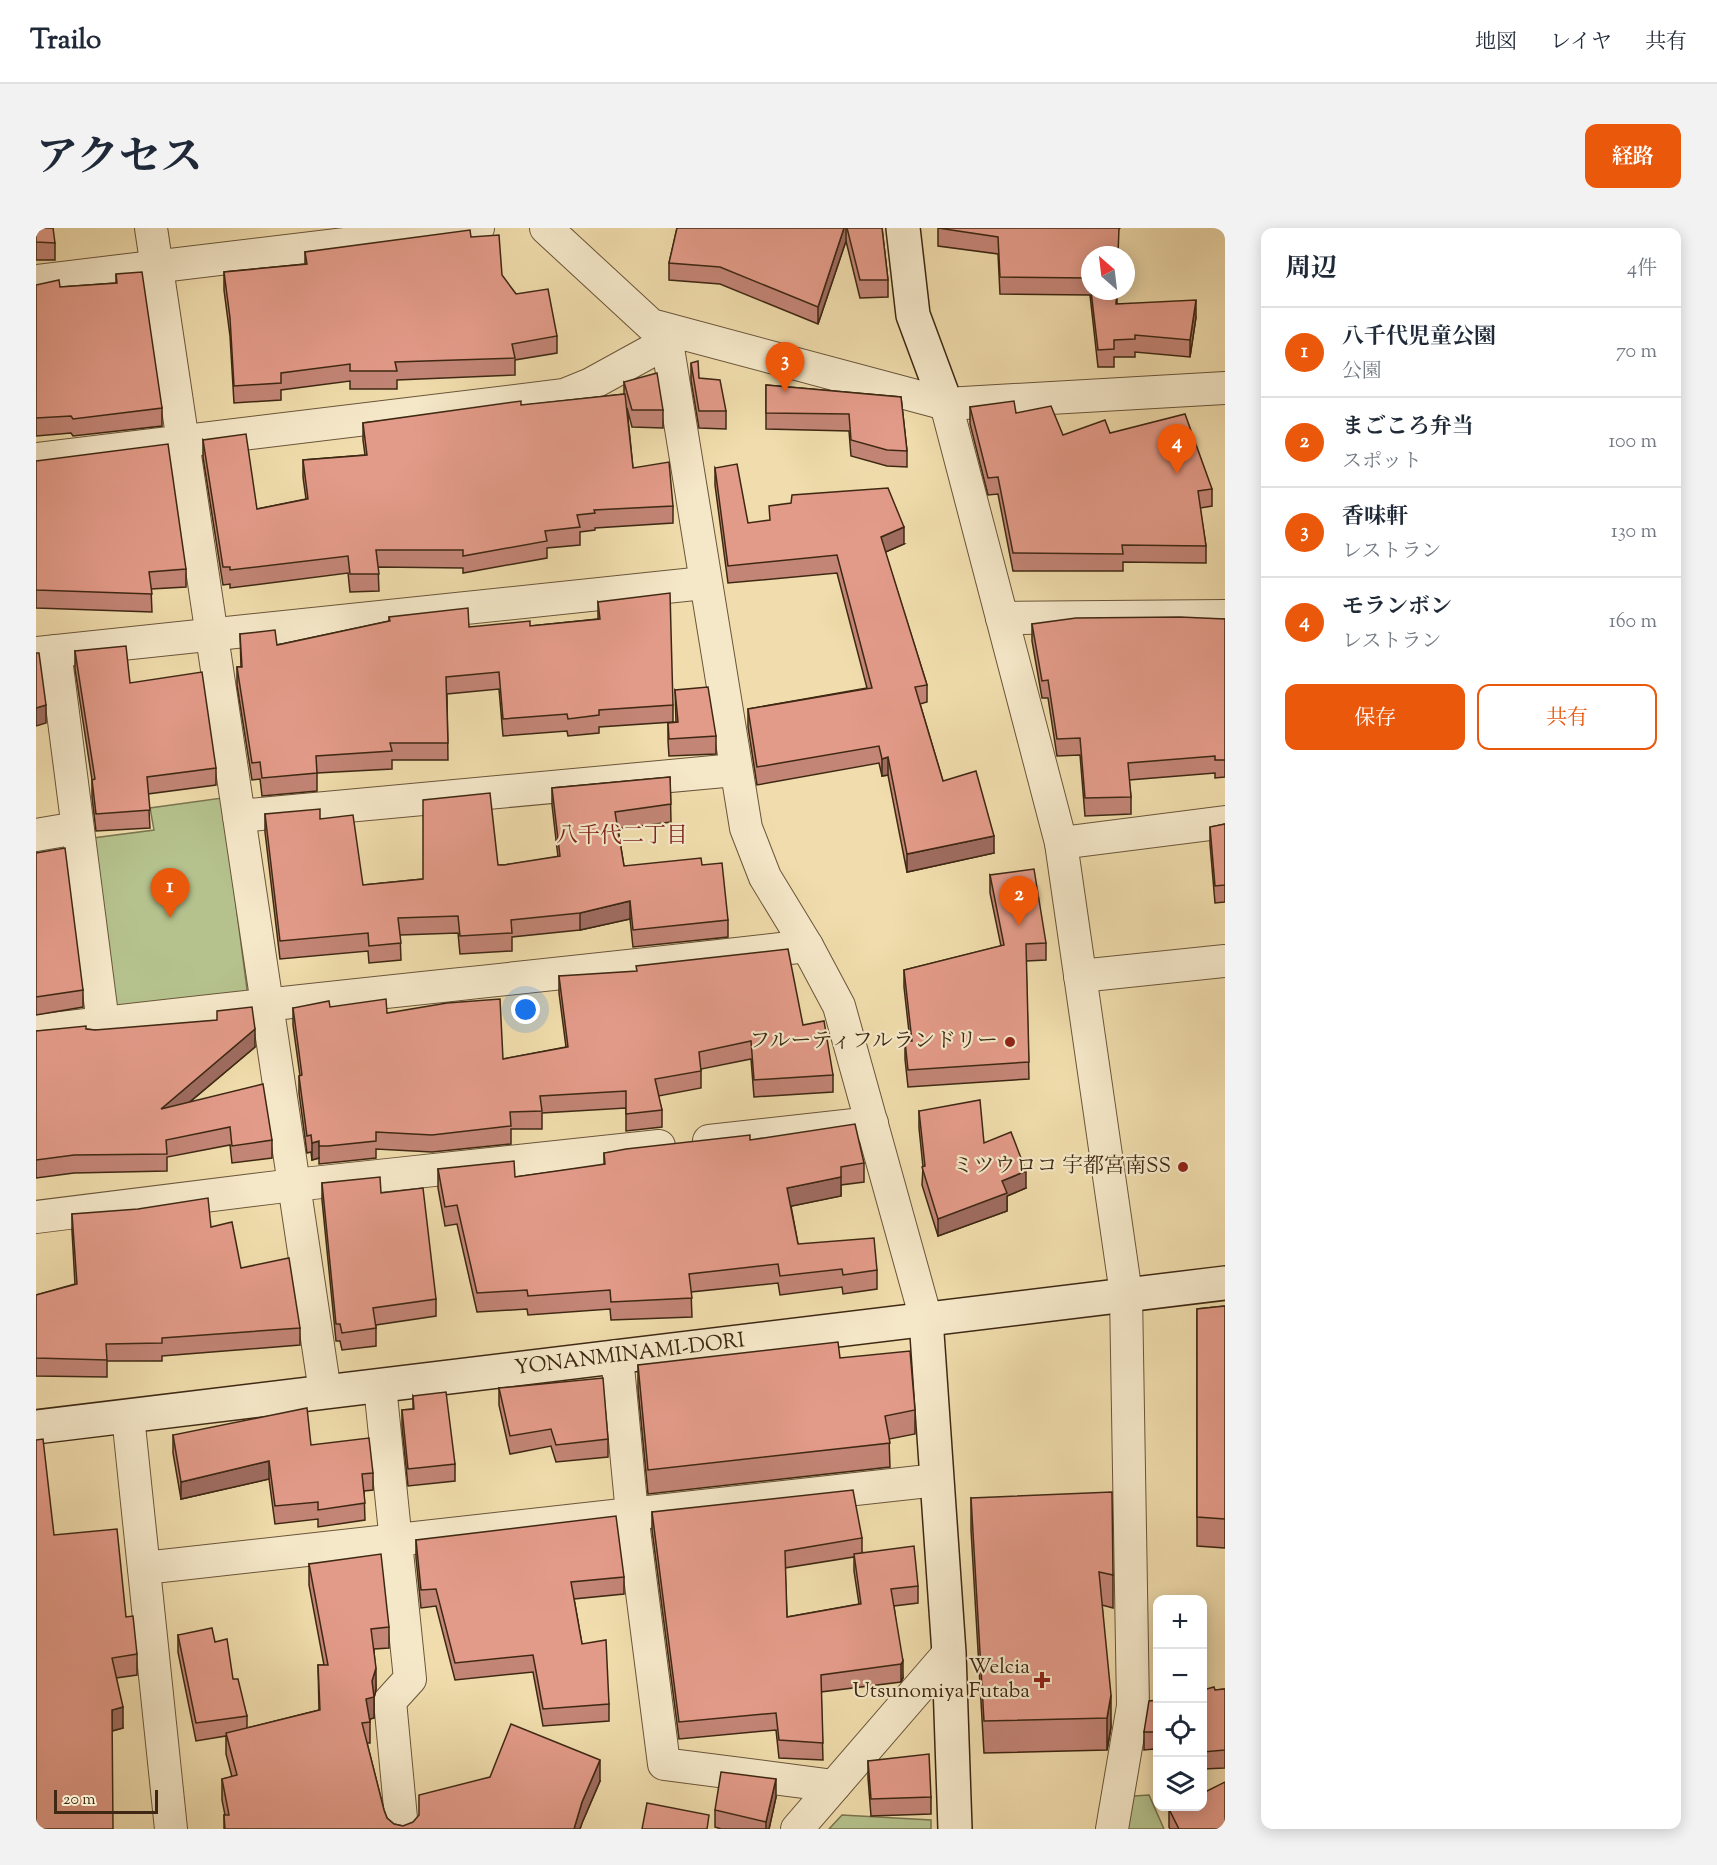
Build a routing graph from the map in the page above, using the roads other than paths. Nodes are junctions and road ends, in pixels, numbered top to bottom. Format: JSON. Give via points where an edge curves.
{"nodes":[{"id":1,"x":151,"y":228,"type":"edge"},
{"id":2,"x":478,"y":228,"type":"edge"},
{"id":3,"x":546,"y":228,"type":"edge"},
{"id":4,"x":903,"y":228,"type":"edge"},
{"id":5,"x":157,"y":268,"type":"junction"},
{"id":6,"x":36,"y":281,"type":"edge"},
{"id":7,"x":675,"y":338,"type":"junction"},
{"id":8,"x":1225,"y":388,"type":"edge"},
{"id":9,"x":946,"y":404,"type":"junction"},
{"id":10,"x":183,"y":443,"type":"junction"},
{"id":11,"x":36,"y":459,"type":"edge"},
{"id":12,"x":704,"y":584,"type":"junction"},
{"id":13,"x":1225,"y":616,"type":"edge"},
{"id":14,"x":1002,"y":618,"type":"junction"},
{"id":15,"x":212,"y":635,"type":"junction"},
{"id":16,"x":45,"y":652,"type":"edge"},
{"id":17,"x":735,"y":770,"type":"junction"},
{"id":18,"x":238,"y":816,"type":"junction"},
{"id":19,"x":1225,"y":822,"type":"edge"},
{"id":20,"x":77,"y":828,"type":"junction"},
{"id":21,"x":36,"y":835,"type":"edge"},
{"id":22,"x":1061,"y":843,"type":"junction"},
{"id":23,"x":807,"y":946,"type":"junction"},
{"id":24,"x":1225,"y":961,"type":"edge"},
{"id":25,"x":1080,"y":976,"type":"junction"},
{"id":26,"x":267,"y":1003,"type":"junction"},
{"id":27,"x":103,"y":1023,"type":"junction"},
{"id":28,"x":36,"y":1031,"type":"edge"},
{"id":29,"x":872,"y":1123,"type":"junction"},
{"id":30,"x":294,"y":1185,"type":"junction"},
{"id":31,"x":36,"y":1217,"type":"edge"},
{"id":32,"x":1225,"y":1282,"type":"edge"},
{"id":33,"x":1126,"y":1294,"type":"junction"},
{"id":34,"x":926,"y":1318,"type":"junction"},
{"id":35,"x":617,"y":1356,"type":"junction"},
{"id":36,"x":380,"y":1386,"type":"junction"},
{"id":37,"x":325,"y":1392,"type":"junction"},
{"id":38,"x":128,"y":1416,"type":"junction"},
{"id":39,"x":36,"y":1427,"type":"edge"},
{"id":40,"x":937,"y":1480,"type":"junction"},
{"id":41,"x":632,"y":1514,"type":"junction"},
{"id":42,"x":394,"y":1540,"type":"junction"},
{"id":43,"x":144,"y":1568,"type":"junction"},
{"id":44,"x":949,"y":1653,"type":"junction"},
{"id":45,"x":834,"y":1786,"type":"junction"},
{"id":46,"x":171,"y":1829,"type":"edge"},
{"id":47,"x":402,"y":1829,"type":"edge"},
{"id":48,"x":797,"y":1829,"type":"edge"},
{"id":49,"x":955,"y":1829,"type":"edge"},
{"id":50,"x":1112,"y":1829,"type":"edge"}],
"edges":[{"from":1,"to":5,"type":"street"},
{"from":2,"to":5,"type":"street"},
{"from":3,"to":7,"type":"street","via":[[651,325]]},
{"from":4,"to":9,"type":"street","via":[[914,315]]},
{"from":5,"to":6,"type":"street"},
{"from":5,"to":10,"type":"street"},
{"from":7,"to":9,"type":"street"},
{"from":7,"to":10,"type":"street","via":[[564,395]]},
{"from":7,"to":12,"type":"street"},
{"from":8,"to":9,"type":"street"},
{"from":9,"to":14,"type":"street"},
{"from":10,"to":11,"type":"street"},
{"from":10,"to":15,"type":"street"},
{"from":12,"to":15,"type":"street"},
{"from":12,"to":17,"type":"street"},
{"from":13,"to":14,"type":"street"},
{"from":14,"to":22,"type":"street"},
{"from":15,"to":16,"type":"street"},
{"from":15,"to":18,"type":"street"},
{"from":16,"to":20,"type":"street"},
{"from":17,"to":18,"type":"street"},
{"from":17,"to":23,"type":"street","via":[[746,828],[765,877]]},
{"from":18,"to":26,"type":"street"},
{"from":19,"to":22,"type":"street"},
{"from":20,"to":21,"type":"street"},
{"from":20,"to":27,"type":"street"},
{"from":22,"to":25,"type":"street"},
{"from":23,"to":26,"type":"street","via":[[527,979]]},
{"from":23,"to":29,"type":"street","via":[[839,1006]]},
{"from":24,"to":25,"type":"street"},
{"from":25,"to":33,"type":"street"},
{"from":26,"to":27,"type":"street"},
{"from":26,"to":30,"type":"street"},
{"from":27,"to":28,"type":"street"},
{"from":29,"to":30,"type":"street"},
{"from":29,"to":34,"type":"street"},
{"from":30,"to":31,"type":"street"},
{"from":30,"to":37,"type":"street"},
{"from":32,"to":33,"type":"street","name":"YONANMINAMI-DORI"},
{"from":33,"to":34,"type":"street","name":"YONANMINAMI-DORI"},
{"from":33,"to":50,"type":"street","via":[[1133,1706]]},
{"from":34,"to":35,"type":"street","name":"YONANMINAMI-DORI"},
{"from":34,"to":40,"type":"street"},
{"from":35,"to":36,"type":"street","name":"YONANMINAMI-DORI"},
{"from":35,"to":41,"type":"street"},
{"from":36,"to":37,"type":"street","name":"YONANMINAMI-DORI"},
{"from":36,"to":42,"type":"street"},
{"from":37,"to":38,"type":"street","name":"YONANMINAMI-DORI"},
{"from":38,"to":39,"type":"street","name":"YONANMINAMI-DORI"},
{"from":38,"to":43,"type":"street"},
{"from":40,"to":41,"type":"street"},
{"from":40,"to":44,"type":"street"},
{"from":41,"to":42,"type":"street"},
{"from":41,"to":45,"type":"street","via":[[664,1764]]},
{"from":42,"to":43,"type":"street"},
{"from":42,"to":47,"type":"street","via":[[410,1680],[390,1701]]},
{"from":43,"to":46,"type":"street"},
{"from":44,"to":45,"type":"street"},
{"from":44,"to":49,"type":"street"},
{"from":45,"to":48,"type":"street"}]}
